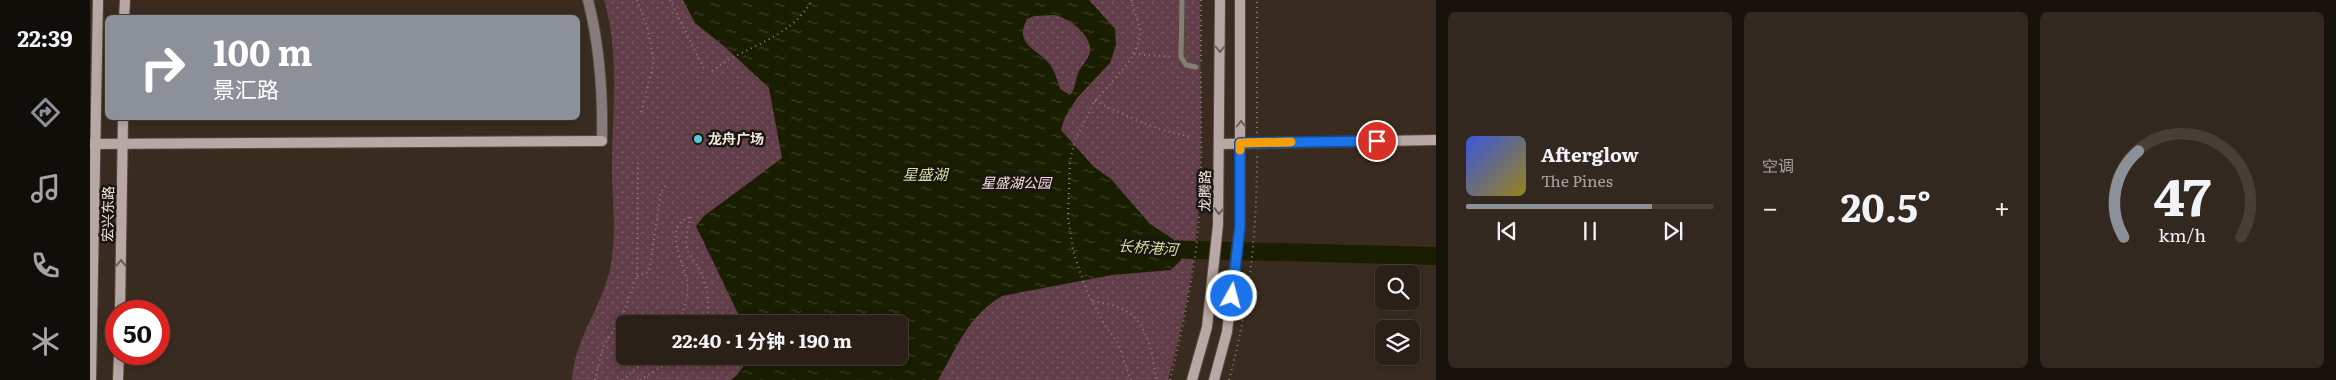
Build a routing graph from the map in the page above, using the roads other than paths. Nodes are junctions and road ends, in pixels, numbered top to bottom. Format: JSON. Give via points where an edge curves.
{"nodes":[{"id":1,"x":98,"y":0,"type":"edge"},
{"id":2,"x":124,"y":0,"type":"edge"},
{"id":3,"x":588,"y":0,"type":"edge"},
{"id":4,"x":1182,"y":0,"type":"edge"},
{"id":5,"x":1220,"y":0,"type":"edge"},
{"id":6,"x":1240,"y":0,"type":"edge"},
{"id":7,"x":124,"y":15,"type":"edge"},
{"id":8,"x":1196,"y":67,"type":"dead end"},
{"id":9,"x":123,"y":120,"type":"edge"},
{"id":10,"x":602,"y":140,"type":"joint"},
{"id":11,"x":1436,"y":140,"type":"edge"},
{"id":12,"x":1240,"y":143,"type":"junction"},
{"id":13,"x":93,"y":144,"type":"edge"},
{"id":14,"x":123,"y":144,"type":"junction"},
{"id":15,"x":1220,"y":144,"type":"junction"},
{"id":16,"x":120,"y":300,"type":"edge"},
{"id":17,"x":119,"y":365,"type":"edge"},
{"id":18,"x":91,"y":380,"type":"edge"},
{"id":19,"x":118,"y":380,"type":"edge"},
{"id":20,"x":1192,"y":380,"type":"edge"},
{"id":21,"x":1214,"y":380,"type":"edge"}],
"edges":[{"from":1,"to":13,"type":"main road","name":"宏兴东路"},
{"from":2,"to":7,"type":"main road"},
{"from":3,"to":10,"type":"street","via":[[600,55]]},
{"from":4,"to":8,"type":"lane","via":[[1181,57],[1186,66]]},
{"from":5,"to":15,"type":"main road","name":"龙腾路","one_way":true},
{"from":12,"to":6,"type":"main road","one_way":true},
{"from":9,"to":14,"type":"main road","name":"宏兴东路"},
{"from":10,"to":14,"type":"main road"},
{"from":11,"to":12,"type":"main road"},
{"from":12,"to":15,"type":"main road"},
{"from":12,"to":21,"type":"main road","via":[[1240,226],[1227,332]]},
{"from":13,"to":14,"type":"main road"},
{"from":13,"to":18,"type":"main road","name":"宏兴东路"},
{"from":16,"to":14,"type":"main road","name":"宏兴东路","one_way":true},
{"from":15,"to":20,"type":"main road","name":"龙腾路","one_way":true,"via":[[1218,225],[1207,327]]},
{"from":17,"to":19,"type":"main road"}]}
